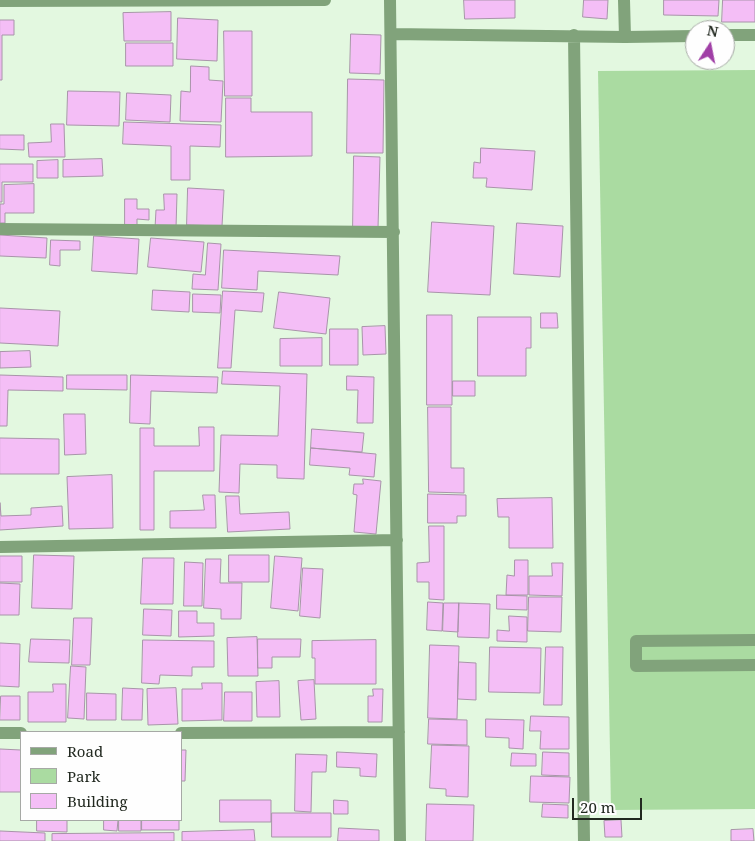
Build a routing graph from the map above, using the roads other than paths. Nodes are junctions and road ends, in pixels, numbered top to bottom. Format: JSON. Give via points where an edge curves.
{"nodes":[{"id":1,"x":325,"y":0,"type":"edge"},
{"id":2,"x":390,"y":0,"type":"edge"},
{"id":3,"x":624,"y":0,"type":"edge"},
{"id":4,"x":0,"y":1,"type":"edge"},
{"id":5,"x":391,"y":34,"type":"junction"},
{"id":6,"x":735,"y":35,"type":"edge"},
{"id":7,"x":755,"y":35,"type":"edge"},
{"id":8,"x":574,"y":36,"type":"junction"},
{"id":9,"x":685,"y":36,"type":"edge"},
{"id":10,"x":625,"y":37,"type":"junction"},
{"id":11,"x":0,"y":229,"type":"edge"},
{"id":12,"x":394,"y":232,"type":"junction"},
{"id":13,"x":397,"y":540,"type":"junction"},
{"id":14,"x":0,"y":548,"type":"edge"},
{"id":15,"x":755,"y":640,"type":"edge"},
{"id":16,"x":755,"y":665,"type":"edge"},
{"id":17,"x":399,"y":732,"type":"junction"},
{"id":18,"x":0,"y":733,"type":"edge"},
{"id":19,"x":20,"y":733,"type":"edge"},
{"id":20,"x":182,"y":733,"type":"edge"},
{"id":21,"x":400,"y":841,"type":"edge"},
{"id":22,"x":584,"y":841,"type":"edge"}],
"edges":[{"from":1,"to":4,"type":"street"},
{"from":2,"to":5,"type":"street"},
{"from":3,"to":10,"type":"street"},
{"from":5,"to":8,"type":"street"},
{"from":5,"to":12,"type":"street"},
{"from":6,"to":7,"type":"street"},
{"from":8,"to":10,"type":"street"},
{"from":8,"to":22,"type":"street"},
{"from":9,"to":10,"type":"street"},
{"from":11,"to":12,"type":"street"},
{"from":12,"to":13,"type":"street"},
{"from":13,"to":14,"type":"street"},
{"from":13,"to":17,"type":"street"},
{"from":15,"to":16,"type":"street","via":[[636,641],[636,666]]},
{"from":17,"to":20,"type":"street"},
{"from":17,"to":21,"type":"street"},
{"from":18,"to":19,"type":"street"}]}
